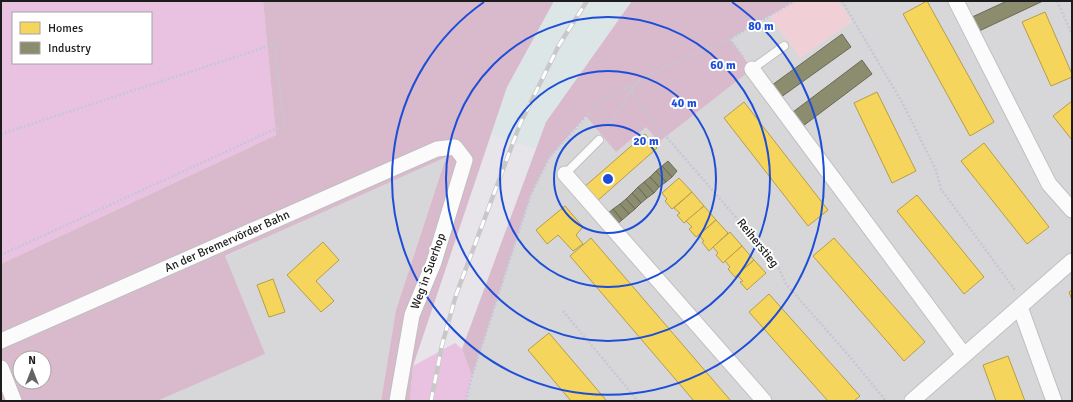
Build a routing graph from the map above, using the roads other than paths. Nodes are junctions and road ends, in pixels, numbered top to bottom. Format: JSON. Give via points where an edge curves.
{"nodes":[{"id":1,"x":956,"y":1,"type":"edge"},
{"id":2,"x":784,"y":46,"type":"dead end"},
{"id":3,"x":752,"y":69,"type":"joint"},
{"id":4,"x":599,"y":140,"type":"road end"},
{"id":5,"x":455,"y":147,"type":"joint"},
{"id":6,"x":565,"y":174,"type":"joint"},
{"id":7,"x":1072,"y":210,"type":"edge"},
{"id":8,"x":1072,"y":261,"type":"edge"},
{"id":9,"x":1022,"y":305,"type":"junction"},
{"id":10,"x":1,"y":341,"type":"edge"},
{"id":11,"x":964,"y":356,"type":"junction"},
{"id":12,"x":1,"y":368,"type":"edge"},
{"id":13,"x":14,"y":401,"type":"edge"},
{"id":14,"x":397,"y":401,"type":"edge"},
{"id":15,"x":764,"y":401,"type":"edge"},
{"id":16,"x":912,"y":401,"type":"edge"},
{"id":17,"x":1054,"y":401,"type":"edge"}],
"edges":[{"from":1,"to":7,"type":"street","via":[[1049,184]]},
{"from":2,"to":3,"type":"lane"},
{"from":3,"to":11,"type":"street"},
{"from":4,"to":6,"type":"lane"},
{"from":5,"to":10,"type":"street","name":"An der Bremervörder Bahn","via":[[437,149]]},
{"from":5,"to":14,"type":"street","name":"Weg in Suerhop","via":[[465,160],[434,262],[412,315]]},
{"from":6,"to":15,"type":"street"},
{"from":8,"to":9,"type":"street"},
{"from":9,"to":11,"type":"street"},
{"from":9,"to":17,"type":"street"},
{"from":11,"to":16,"type":"street"},
{"from":12,"to":13,"type":"street"}]}
